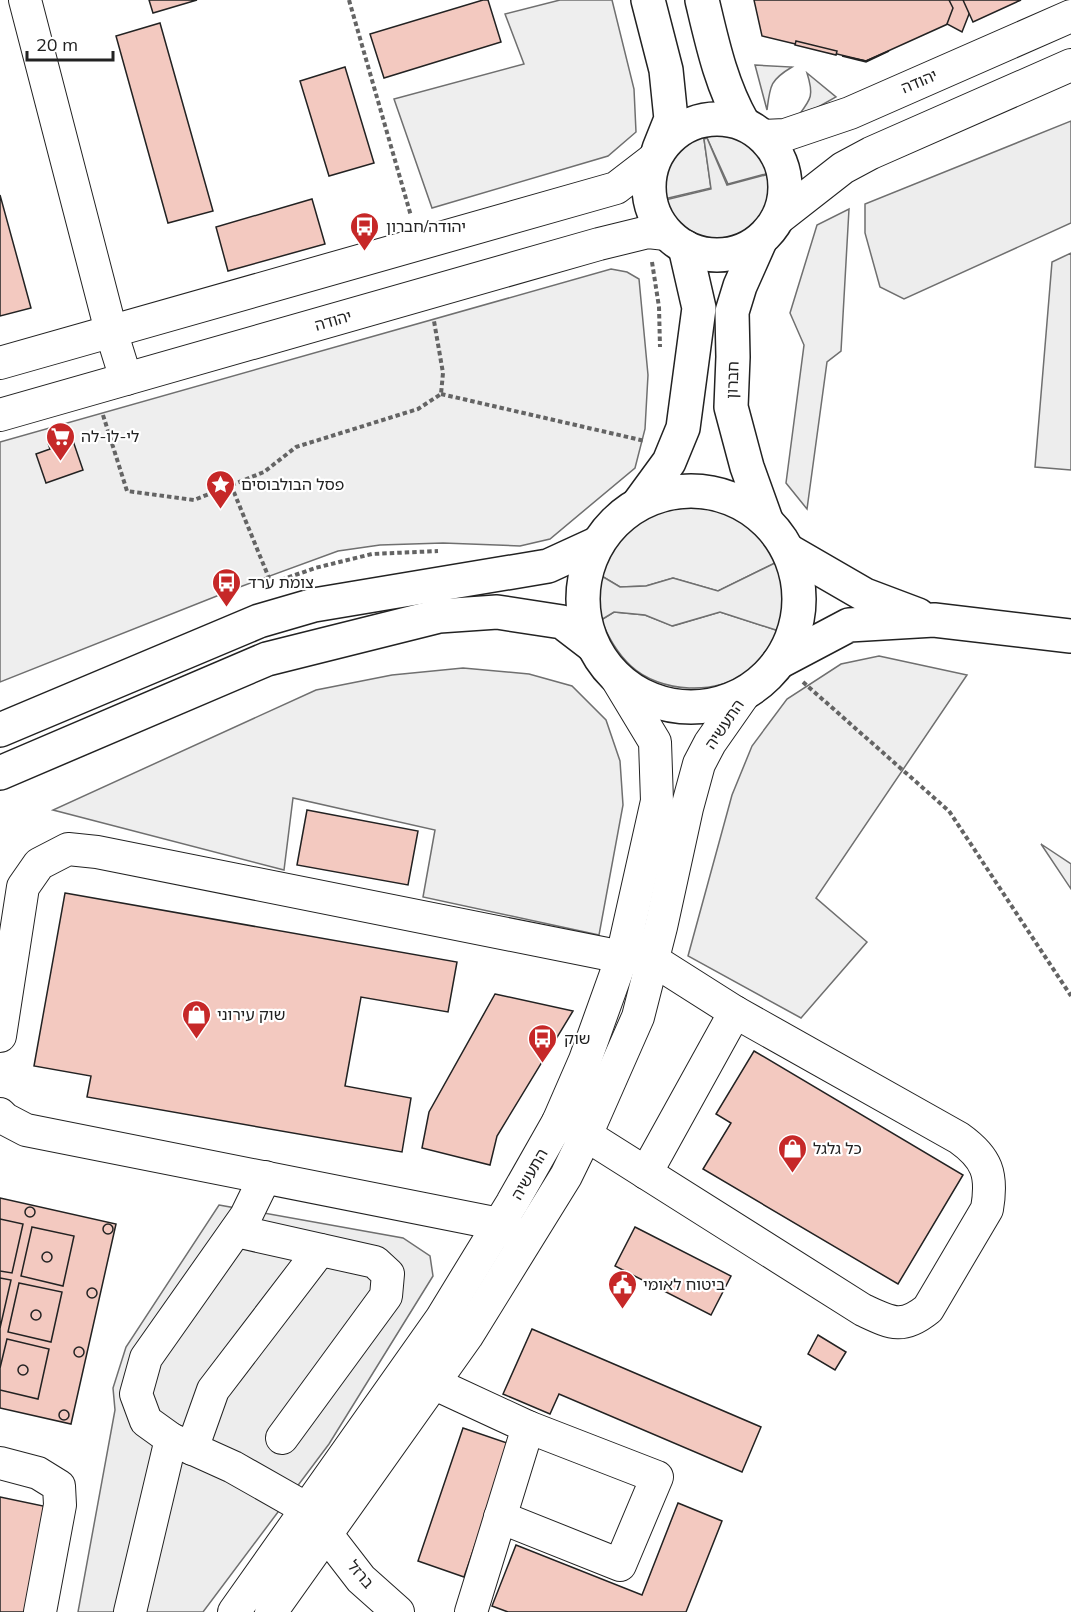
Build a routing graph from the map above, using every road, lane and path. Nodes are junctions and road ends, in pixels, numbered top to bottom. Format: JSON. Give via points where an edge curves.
{"nodes":[{"id":1,"x":25,"y":0,"type":"edge"},
{"id":2,"x":350,"y":0,"type":"edge"},
{"id":3,"x":648,"y":0,"type":"edge"},
{"id":4,"x":702,"y":0,"type":"edge"},
{"id":5,"x":1071,"y":16,"type":"edge"},
{"id":6,"x":1071,"y":65,"type":"edge"},
{"id":7,"x":753,"y":130,"type":"junction"},
{"id":8,"x":657,"y":154,"type":"junction"},
{"id":9,"x":770,"y":229,"type":"junction"},
{"id":10,"x":666,"y":238,"type":"junction"},
{"id":11,"x":419,"y":244,"type":"junction"},
{"id":12,"x":429,"y":292,"type":"junction"},
{"id":13,"x":111,"y":331,"type":"junction"},
{"id":14,"x":661,"y":356,"type":"dead end"},
{"id":15,"x":0,"y":363,"type":"edge"},
{"id":16,"x":126,"y":379,"type":"junction"},
{"id":17,"x":94,"y":388,"type":"junction"},
{"id":18,"x":441,"y":394,"type":"junction"},
{"id":19,"x":0,"y":415,"type":"edge"},
{"id":20,"x":654,"y":443,"type":"dead end"},
{"id":21,"x":231,"y":485,"type":"junction"},
{"id":22,"x":639,"y":503,"type":"junction"},
{"id":23,"x":766,"y":520,"type":"junction"},
{"id":24,"x":596,"y":544,"type":"junction"},
{"id":25,"x":441,"y":550,"type":"dead end"},
{"id":26,"x":789,"y":551,"type":"junction"},
{"id":27,"x":271,"y":583,"type":"junction"},
{"id":28,"x":263,"y":586,"type":"dead end"},
{"id":29,"x":934,"y":620,"type":"junction"},
{"id":30,"x":1071,"y":636,"type":"edge"},
{"id":31,"x":592,"y":645,"type":"junction"},
{"id":32,"x":780,"y":662,"type":"junction"},
{"id":33,"x":617,"y":679,"type":"junction"},
{"id":34,"x":745,"y":693,"type":"junction"},
{"id":35,"x":0,"y":730,"type":"edge"},
{"id":36,"x":0,"y":773,"type":"edge"},
{"id":37,"x":622,"y":957,"type":"junction"},
{"id":38,"x":653,"y":960,"type":"junction"},
{"id":39,"x":1071,"y":996,"type":"edge"},
{"id":40,"x":735,"y":1012,"type":"junction"},
{"id":41,"x":0,"y":1036,"type":"edge"},
{"id":42,"x":0,"y":1114,"type":"edge"},
{"id":43,"x":558,"y":1122,"type":"junction"},
{"id":44,"x":586,"y":1135,"type":"junction"},
{"id":45,"x":646,"y":1173,"type":"junction"},
{"id":46,"x":265,"y":1177,"type":"junction"},
{"id":47,"x":499,"y":1224,"type":"junction"},
{"id":48,"x":236,"y":1231,"type":"junction"},
{"id":49,"x":525,"y":1239,"type":"junction"},
{"id":50,"x":320,"y":1250,"type":"junction"},
{"id":51,"x":433,"y":1383,"type":"junction"},
{"id":52,"x":528,"y":1427,"type":"junction"},
{"id":53,"x":282,"y":1438,"type":"dead end"},
{"id":54,"x":181,"y":1444,"type":"junction"},
{"id":55,"x":0,"y":1462,"type":"edge"},
{"id":56,"x":307,"y":1509,"type":"junction"},
{"id":57,"x":500,"y":1517,"type":"junction"},
{"id":58,"x":327,"y":1533,"type":"junction"},
{"id":59,"x":40,"y":1612,"type":"edge"},
{"id":60,"x":130,"y":1612,"type":"edge"},
{"id":61,"x":234,"y":1612,"type":"edge"},
{"id":62,"x":271,"y":1612,"type":"edge"},
{"id":63,"x":398,"y":1612,"type":"edge"},
{"id":64,"x":471,"y":1612,"type":"edge"}],
"edges":[{"from":1,"to":13,"type":"street"},
{"from":2,"to":11,"type":"path"},
{"from":3,"to":8,"type":"main road","via":[[666,70],[671,119]]},
{"from":4,"to":7,"type":"main road","via":[[733,107]]},
{"from":5,"to":7,"type":"street","name":"יהודה","via":[[850,113],[784,135]]},
{"from":6,"to":9,"type":"street","via":[[843,168]]},
{"from":7,"to":8,"type":"main road","via":[[724,119],[705,119],[671,135]]},
{"from":7,"to":9,"type":"main road","via":[[775,150],[786,183],[785,201]]},
{"from":8,"to":10,"type":"main road","via":[[649,177],[649,198]]},
{"from":8,"to":11,"type":"street","via":[[616,188]]},
{"from":9,"to":10,"type":"main road","via":[[743,251],[724,256],[704,254]]},
{"from":9,"to":23,"type":"main road","name":"חברון","via":[[740,286],[732,312],[731,406]]},
{"from":10,"to":12,"type":"street","name":"יהודה"},
{"from":10,"to":14,"type":"path","via":[[659,307]]},
{"from":10,"to":22,"type":"main road","via":[[699,308],[683,428],[669,462]]},
{"from":11,"to":13,"type":"street"},
{"from":12,"to":16,"type":"street","name":"יהודה"},
{"from":12,"to":18,"type":"path","via":[[443,373]]},
{"from":13,"to":15,"type":"street"},
{"from":13,"to":16,"type":"street"},
{"from":16,"to":17,"type":"street","name":"יהודה"},
{"from":17,"to":19,"type":"street","name":"יהודה"},
{"from":17,"to":21,"type":"path","via":[[127,491],[194,500]]},
{"from":18,"to":20,"type":"path"},
{"from":18,"to":21,"type":"path","via":[[418,409],[296,447],[264,472]]},
{"from":21,"to":27,"type":"path"},
{"from":22,"to":23,"type":"main road","via":[[665,493],[692,490],[719,494],[744,504]]},
{"from":22,"to":24,"type":"main road","via":[[615,520]]},
{"from":23,"to":26,"type":"main road"},
{"from":24,"to":31,"type":"main road","via":[[584,576],[582,611]]},
{"from":24,"to":35,"type":"main road","via":[[548,566],[314,605],[259,621]]},
{"from":25,"to":27,"type":"path","via":[[372,554]]},
{"from":26,"to":29,"type":"main road","via":[[865,595]]},
{"from":26,"to":32,"type":"main road","via":[[798,578],[800,608],[793,636]]},
{"from":27,"to":28,"type":"path"},
{"from":29,"to":30,"type":"main road"},
{"from":29,"to":32,"type":"main road","via":[[849,625]]},
{"from":31,"to":33,"type":"main road"},
{"from":31,"to":36,"type":"main road","via":[[562,622],[497,612],[440,616],[267,659]]},
{"from":32,"to":34,"type":"main road"},
{"from":32,"to":39,"type":"path","via":[[949,811]]},
{"from":33,"to":34,"type":"main road","via":[[646,698],[679,707],[713,705]]},
{"from":33,"to":37,"type":"street","name":"התעשיה","via":[[655,742],[657,768],[657,801]]},
{"from":34,"to":38,"type":"street","name":"התעשיה","via":[[699,764]]},
{"from":37,"to":38,"type":"street"},
{"from":37,"to":41,"type":"street","via":[[68,849],[39,864],[23,887]]},
{"from":37,"to":43,"type":"street","name":"התעשיה"},
{"from":38,"to":40,"type":"street"},
{"from":38,"to":44,"type":"street","name":"התעשיה","via":[[638,1017]]},
{"from":40,"to":45,"type":"street"},
{"from":40,"to":45,"type":"street","via":[[976,1149],[986,1168],[990,1191],[987,1209],[928,1309],[915,1320],[892,1323],[863,1310]]},
{"from":42,"to":46,"type":"street","via":[[26,1130]]},
{"from":43,"to":44,"type":"street"},
{"from":43,"to":47,"type":"street","name":"התעשיה"},
{"from":44,"to":45,"type":"street"},
{"from":44,"to":49,"type":"street","name":"התעשיה","via":[[566,1176]]},
{"from":46,"to":47,"type":"street"},
{"from":46,"to":48,"type":"street"},
{"from":47,"to":49,"type":"street"},
{"from":47,"to":56,"type":"street","name":"התעשיה","via":[[441,1318]]},
{"from":48,"to":50,"type":"street"},
{"from":48,"to":54,"type":"street","via":[[146,1358],[136,1394],[146,1421]]},
{"from":49,"to":51,"type":"street","name":"התעשיה"},
{"from":50,"to":53,"type":"street","via":[[375,1262],[388,1274],[386,1296]]},
{"from":50,"to":54,"type":"street","via":[[213,1390]]},
{"from":51,"to":52,"type":"street"},
{"from":51,"to":58,"type":"street","name":"התעשיה"},
{"from":52,"to":57,"type":"street"},
{"from":52,"to":57,"type":"street","via":[[657,1477],[620,1565]]},
{"from":54,"to":56,"type":"street","via":[[233,1467]]},
{"from":54,"to":60,"type":"street"},
{"from":55,"to":59,"type":"street","via":[[39,1473],[59,1486],[60,1505]]},
{"from":56,"to":58,"type":"street","name":"ברזל"},
{"from":56,"to":61,"type":"street","name":"התעשיה"},
{"from":57,"to":64,"type":"street"},
{"from":58,"to":62,"type":"street","name":"התעשיה"},
{"from":58,"to":63,"type":"street","name":"ברזל","via":[[361,1579]]}]}
